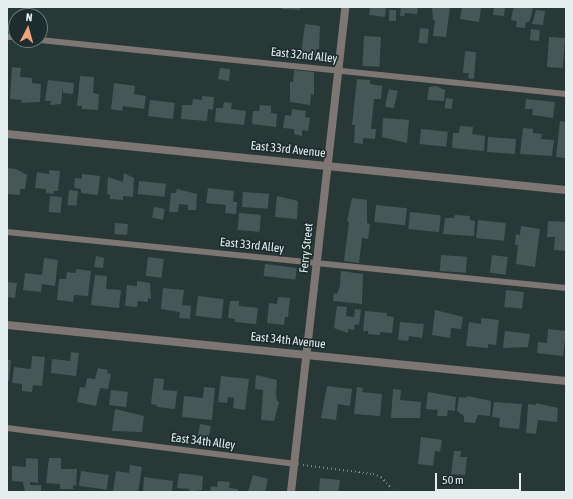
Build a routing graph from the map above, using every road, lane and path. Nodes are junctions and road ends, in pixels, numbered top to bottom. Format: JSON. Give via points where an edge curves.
{"nodes":[{"id":1,"x":345,"y":7,"type":"edge"},
{"id":2,"x":48,"y":41,"type":"edge"},
{"id":3,"x":339,"y":71,"type":"junction"},
{"id":4,"x":566,"y":94,"type":"edge"},
{"id":5,"x":7,"y":134,"type":"edge"},
{"id":6,"x":327,"y":166,"type":"junction"},
{"id":7,"x":566,"y":190,"type":"edge"},
{"id":8,"x":7,"y":232,"type":"edge"},
{"id":9,"x":317,"y":264,"type":"junction"},
{"id":10,"x":566,"y":288,"type":"edge"},
{"id":11,"x":7,"y":325,"type":"edge"},
{"id":12,"x":307,"y":355,"type":"junction"},
{"id":13,"x":566,"y":381,"type":"edge"},
{"id":14,"x":7,"y":428,"type":"edge"},
{"id":15,"x":296,"y":464,"type":"junction"},
{"id":16,"x":392,"y":489,"type":"dead end"},
{"id":17,"x":291,"y":492,"type":"edge"}],
"edges":[{"from":1,"to":3,"type":"street","name":"Ferry Street"},
{"from":2,"to":3,"type":"lane","name":"East 32nd Alley"},
{"from":3,"to":4,"type":"lane","name":"East 32nd Alley"},
{"from":3,"to":6,"type":"street","name":"Ferry Street"},
{"from":5,"to":6,"type":"street","name":"East 33rd Avenue"},
{"from":6,"to":7,"type":"street","name":"East 33rd Avenue"},
{"from":6,"to":9,"type":"street","name":"Ferry Street"},
{"from":8,"to":9,"type":"lane","name":"East 33rd Alley"},
{"from":9,"to":10,"type":"lane","name":"East 33rd Alley"},
{"from":9,"to":12,"type":"street","name":"Ferry Street"},
{"from":11,"to":12,"type":"street","name":"East 34th Avenue"},
{"from":12,"to":13,"type":"street","name":"East 34th Avenue"},
{"from":12,"to":15,"type":"street","name":"Ferry Street"},
{"from":14,"to":15,"type":"lane","name":"East 34th Alley"},
{"from":15,"to":16,"type":"path","via":[[373,474]]},
{"from":15,"to":17,"type":"street","name":"Ferry Street"}]}
